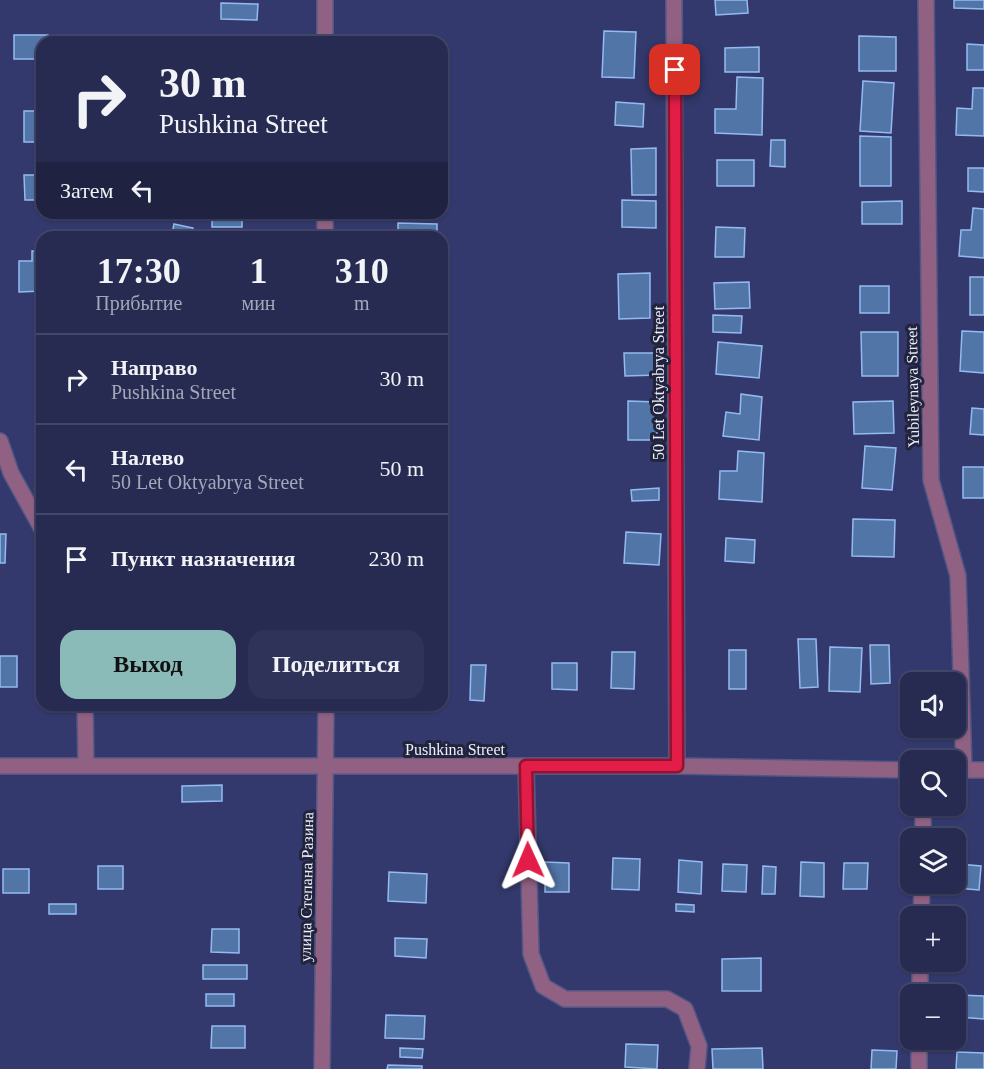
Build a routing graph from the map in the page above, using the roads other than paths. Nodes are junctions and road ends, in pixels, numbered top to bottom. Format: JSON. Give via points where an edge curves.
{"nodes":[{"id":1,"x":325,"y":0,"type":"edge"},
{"id":2,"x":674,"y":0,"type":"edge"},
{"id":3,"x":926,"y":0,"type":"edge"},
{"id":4,"x":325,"y":36,"type":"edge"},
{"id":5,"x":0,"y":441,"type":"edge"},
{"id":6,"x":36,"y":518,"type":"edge"},
{"id":7,"x":85,"y":711,"type":"edge"},
{"id":8,"x":326,"y":711,"type":"edge"},
{"id":9,"x":960,"y":750,"type":"edge"},
{"id":10,"x":86,"y":765,"type":"junction"},
{"id":11,"x":0,"y":766,"type":"edge"},
{"id":12,"x":526,"y":766,"type":"junction"},
{"id":13,"x":677,"y":766,"type":"junction"},
{"id":14,"x":326,"y":767,"type":"junction"},
{"id":15,"x":900,"y":770,"type":"edge"},
{"id":16,"x":966,"y":770,"type":"edge"},
{"id":17,"x":984,"y":770,"type":"edge"},
{"id":18,"x":919,"y":1050,"type":"edge"},
{"id":19,"x":322,"y":1069,"type":"edge"},
{"id":20,"x":697,"y":1069,"type":"edge"},
{"id":21,"x":919,"y":1069,"type":"edge"}],
"edges":[{"from":1,"to":4,"type":"street"},
{"from":2,"to":13,"type":"street","name":"50 Let Oktyabrya Street"},
{"from":3,"to":9,"type":"street","name":"Yubileynaya Street","via":[[931,480],[958,576]]},
{"from":5,"to":6,"type":"street","via":[[11,473]]},
{"from":7,"to":10,"type":"street"},
{"from":8,"to":14,"type":"street","name":"улица Степана Разина"},
{"from":10,"to":11,"type":"street","name":"Pushkina Street"},
{"from":10,"to":14,"type":"street","name":"Pushkina Street"},
{"from":12,"to":13,"type":"street","name":"Pushkina Street"},
{"from":12,"to":14,"type":"street","name":"Pushkina Street"},
{"from":12,"to":20,"type":"street","via":[[531,954],[543,986],[565,999],[667,999],[685,1009],[699,1046]]},
{"from":13,"to":15,"type":"street","name":"Pushkina Street"},
{"from":14,"to":19,"type":"street","name":"улица Степана Разина"},
{"from":16,"to":17,"type":"street"},
{"from":18,"to":21,"type":"street"}]}
